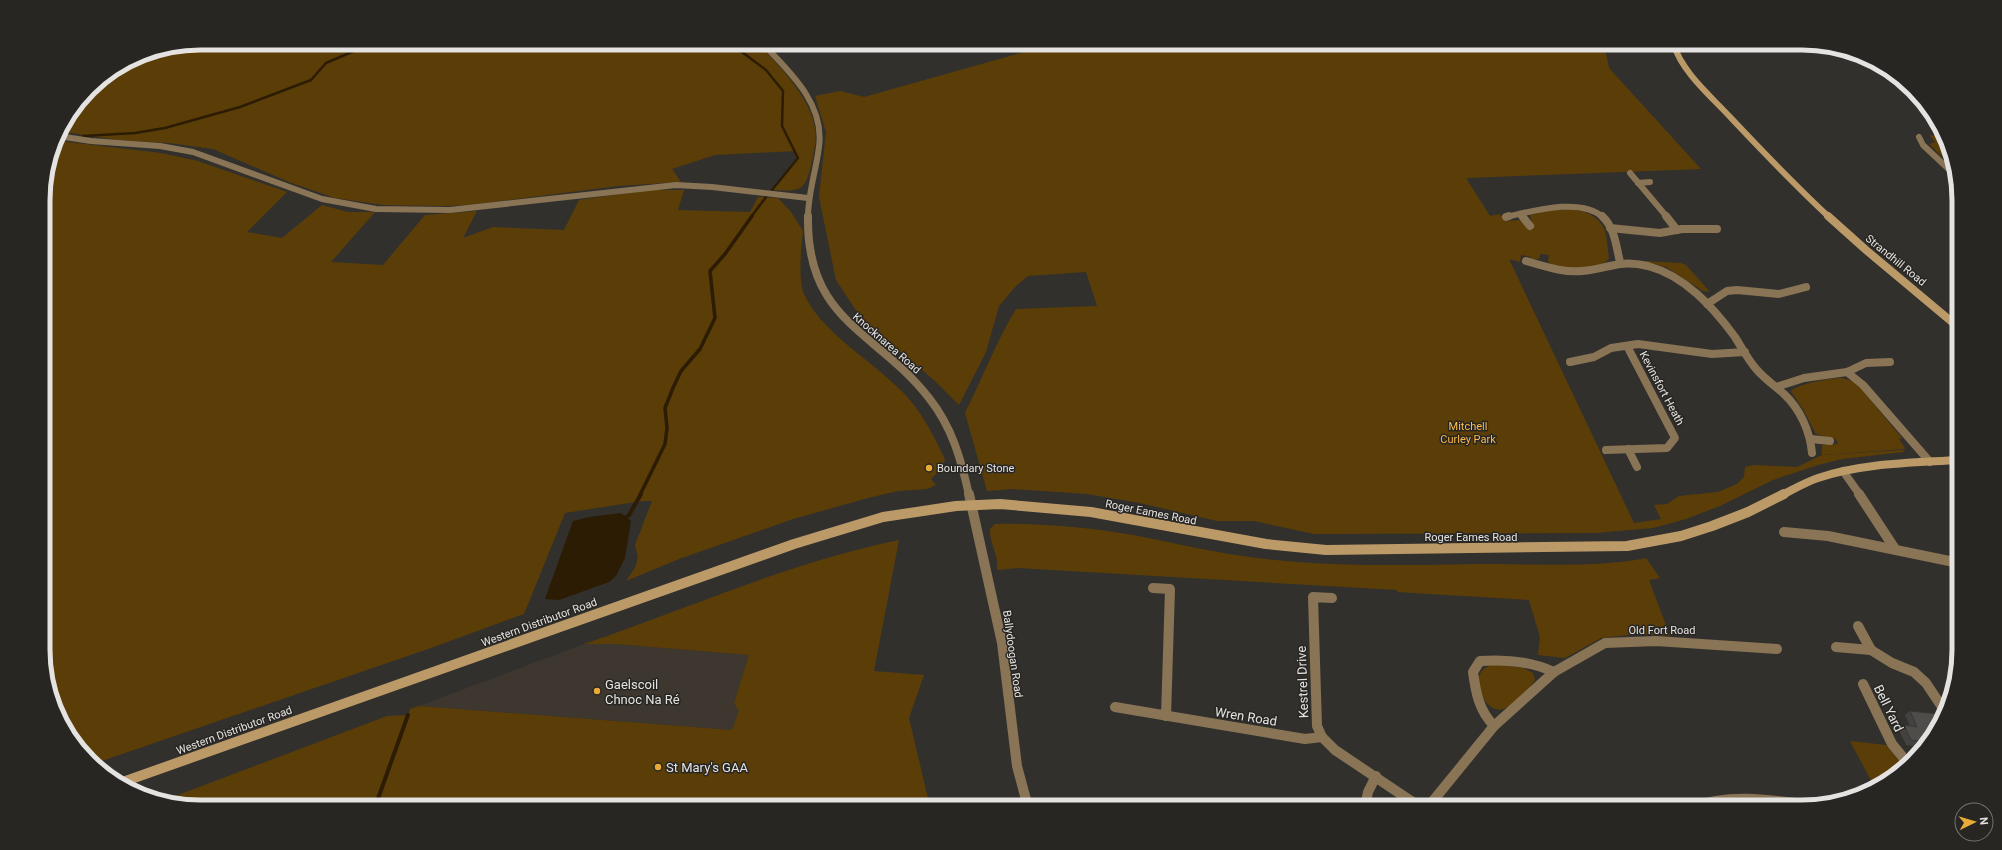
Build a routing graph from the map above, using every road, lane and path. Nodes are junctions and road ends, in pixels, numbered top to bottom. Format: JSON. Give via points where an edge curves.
{"nodes":[{"id":1,"x":768,"y":50,"type":"edge"},
{"id":2,"x":1676,"y":50,"type":"edge"},
{"id":3,"x":64,"y":137,"type":"edge"},
{"id":4,"x":1918,"y":137,"type":"dead end"},
{"id":5,"x":1949,"y":169,"type":"edge"},
{"id":6,"x":1630,"y":173,"type":"dead end"},
{"id":7,"x":1650,"y":182,"type":"dead end"},
{"id":8,"x":1638,"y":183,"type":"junction"},
{"id":9,"x":808,"y":198,"type":"junction"},
{"id":10,"x":1520,"y":214,"type":"junction"},
{"id":11,"x":1506,"y":217,"type":"dead end"},
{"id":12,"x":1530,"y":226,"type":"dead end"},
{"id":13,"x":1610,"y":228,"type":"junction"},
{"id":14,"x":1717,"y":229,"type":"dead end"},
{"id":15,"x":1677,"y":230,"type":"junction"},
{"id":16,"x":1526,"y":261,"type":"dead end"},
{"id":17,"x":1620,"y":262,"type":"junction"},
{"id":18,"x":1806,"y":287,"type":"dead end"},
{"id":19,"x":1707,"y":304,"type":"junction"},
{"id":20,"x":1952,"y":322,"type":"edge"},
{"id":21,"x":1626,"y":346,"type":"junction"},
{"id":22,"x":1745,"y":352,"type":"junction"},
{"id":23,"x":1570,"y":362,"type":"dead end"},
{"id":24,"x":1890,"y":362,"type":"dead end"},
{"id":25,"x":1847,"y":372,"type":"junction"},
{"id":26,"x":1776,"y":387,"type":"junction"},
{"id":27,"x":1811,"y":439,"type":"junction"},
{"id":28,"x":1830,"y":441,"type":"dead end"},
{"id":29,"x":1628,"y":449,"type":"junction"},
{"id":30,"x":1606,"y":450,"type":"dead end"},
{"id":31,"x":1812,"y":453,"type":"dead end"},
{"id":32,"x":1952,"y":460,"type":"edge"},
{"id":33,"x":1930,"y":462,"type":"junction"},
{"id":34,"x":1637,"y":467,"type":"dead end"},
{"id":35,"x":1843,"y":471,"type":"junction"},
{"id":36,"x":972,"y":505,"type":"junction"},
{"id":37,"x":1784,"y":532,"type":"dead end"},
{"id":38,"x":1895,"y":549,"type":"junction"},
{"id":39,"x":1952,"y":561,"type":"edge"},
{"id":40,"x":1153,"y":588,"type":"dead end"},
{"id":41,"x":1332,"y":598,"type":"dead end"},
{"id":42,"x":1858,"y":626,"type":"dead end"},
{"id":43,"x":1836,"y":647,"type":"dead end"},
{"id":44,"x":1777,"y":648,"type":"dead end"},
{"id":45,"x":1871,"y":650,"type":"junction"},
{"id":46,"x":1554,"y":672,"type":"junction"},
{"id":47,"x":1863,"y":684,"type":"dead end"},
{"id":48,"x":1941,"y":706,"type":"edge"},
{"id":49,"x":1115,"y":707,"type":"dead end"},
{"id":50,"x":1166,"y":716,"type":"junction"},
{"id":51,"x":1494,"y":726,"type":"junction"},
{"id":52,"x":1322,"y":737,"type":"junction"},
{"id":53,"x":1905,"y":759,"type":"edge"},
{"id":54,"x":1376,"y":776,"type":"junction"},
{"id":55,"x":126,"y":781,"type":"edge"},
{"id":56,"x":1026,"y":800,"type":"edge"},
{"id":57,"x":1366,"y":800,"type":"edge"},
{"id":58,"x":1410,"y":800,"type":"edge"},
{"id":59,"x":1434,"y":800,"type":"edge"},
{"id":60,"x":1715,"y":800,"type":"edge"},
{"id":61,"x":1745,"y":800,"type":"edge"}],
"edges":[{"from":1,"to":9,"type":"street","name":"Knocknarea Road","via":[[799,84],[819,126]]},
{"from":2,"to":20,"type":"main road","name":"Strandhill Road","via":[[1694,79],[1820,209],[1852,239]]},
{"from":3,"to":9,"type":"street","via":[[193,152],[331,202],[384,209],[450,210],[676,185]]},
{"from":4,"to":5,"type":"street"},
{"from":6,"to":8,"type":"street"},
{"from":7,"to":8,"type":"street"},
{"from":8,"to":15,"type":"street"},
{"from":9,"to":36,"type":"street","name":"Knocknarea Road","via":[[812,253],[822,287],[847,322],[914,380],[942,416],[961,458]]},
{"from":10,"to":11,"type":"street"},
{"from":10,"to":12,"type":"street"},
{"from":10,"to":13,"type":"street","via":[[1556,208],[1588,209],[1598,214]]},
{"from":13,"to":15,"type":"street","via":[[1660,233]]},
{"from":13,"to":17,"type":"street"},
{"from":14,"to":15,"type":"street"},
{"from":16,"to":17,"type":"street","via":[[1541,262],[1564,271],[1582,271]]},
{"from":17,"to":19,"type":"street","via":[[1651,267],[1672,276],[1693,290]]},
{"from":18,"to":19,"type":"street","via":[[1779,294],[1727,291]]},
{"from":19,"to":22,"type":"street"},
{"from":21,"to":22,"type":"street","name":"Kevinsfort Heath","via":[[1653,345],[1712,354]]},
{"from":21,"to":23,"type":"street","name":"Kevinsfort Heath","via":[[1611,348],[1594,357]]},
{"from":21,"to":29,"type":"street","name":"Kevinsfort Heath","via":[[1675,438],[1667,448]]},
{"from":22,"to":26,"type":"street","via":[[1758,370]]},
{"from":24,"to":25,"type":"street","via":[[1866,363]]},
{"from":25,"to":26,"type":"street","via":[[1804,378]]},
{"from":25,"to":33,"type":"street","via":[[1863,385]]},
{"from":26,"to":27,"type":"street","via":[[1788,398]]},
{"from":27,"to":28,"type":"street"},
{"from":27,"to":31,"type":"street"},
{"from":29,"to":30,"type":"street","name":"Kevinsfort Heath"},
{"from":29,"to":34,"type":"street"},
{"from":32,"to":33,"type":"main road","name":"Roger Eames Road"},
{"from":33,"to":35,"type":"main road","name":"Roger Eames Road","via":[[1879,465]]},
{"from":35,"to":36,"type":"main road","name":"Roger Eames Road","via":[[1817,478],[1748,512],[1712,526],[1681,536],[1627,546],[1326,550],[1266,544],[1091,512],[1026,504]]},
{"from":35,"to":38,"type":"street"},
{"from":36,"to":55,"type":"main road","name":"Western Distributor Road","via":[[883,517],[826,533]]},
{"from":36,"to":56,"type":"street","name":"Ballydoogan Road","via":[[1002,643],[1017,766]]},
{"from":37,"to":38,"type":"street","via":[[1828,536]]},
{"from":38,"to":39,"type":"street"},
{"from":40,"to":50,"type":"street","via":[[1170,589]]},
{"from":41,"to":52,"type":"street","name":"Kestrel Drive","via":[[1313,597],[1317,726]]},
{"from":42,"to":45,"type":"street"},
{"from":43,"to":45,"type":"street"},
{"from":44,"to":46,"type":"street","name":"Old Fort Road","via":[[1656,640],[1605,643]]},
{"from":45,"to":48,"type":"street","via":[[1892,663],[1914,672],[1926,683]]},
{"from":46,"to":51,"type":"street","name":"Old Fort Road"},
{"from":46,"to":51,"type":"street","via":[[1539,665],[1517,660],[1480,661],[1473,672],[1475,695],[1482,714]]},
{"from":47,"to":53,"type":"street","name":"Bell Yard","via":[[1892,744]]},
{"from":49,"to":50,"type":"street","name":"Wren Road"},
{"from":50,"to":52,"type":"street","name":"Wren Road","via":[[1305,739]]},
{"from":51,"to":59,"type":"street","name":"Old Fort Road"},
{"from":52,"to":54,"type":"street","via":[[1335,750]]},
{"from":54,"to":57,"type":"street"},
{"from":54,"to":58,"type":"street"},
{"from":60,"to":61,"type":"street"}]}
